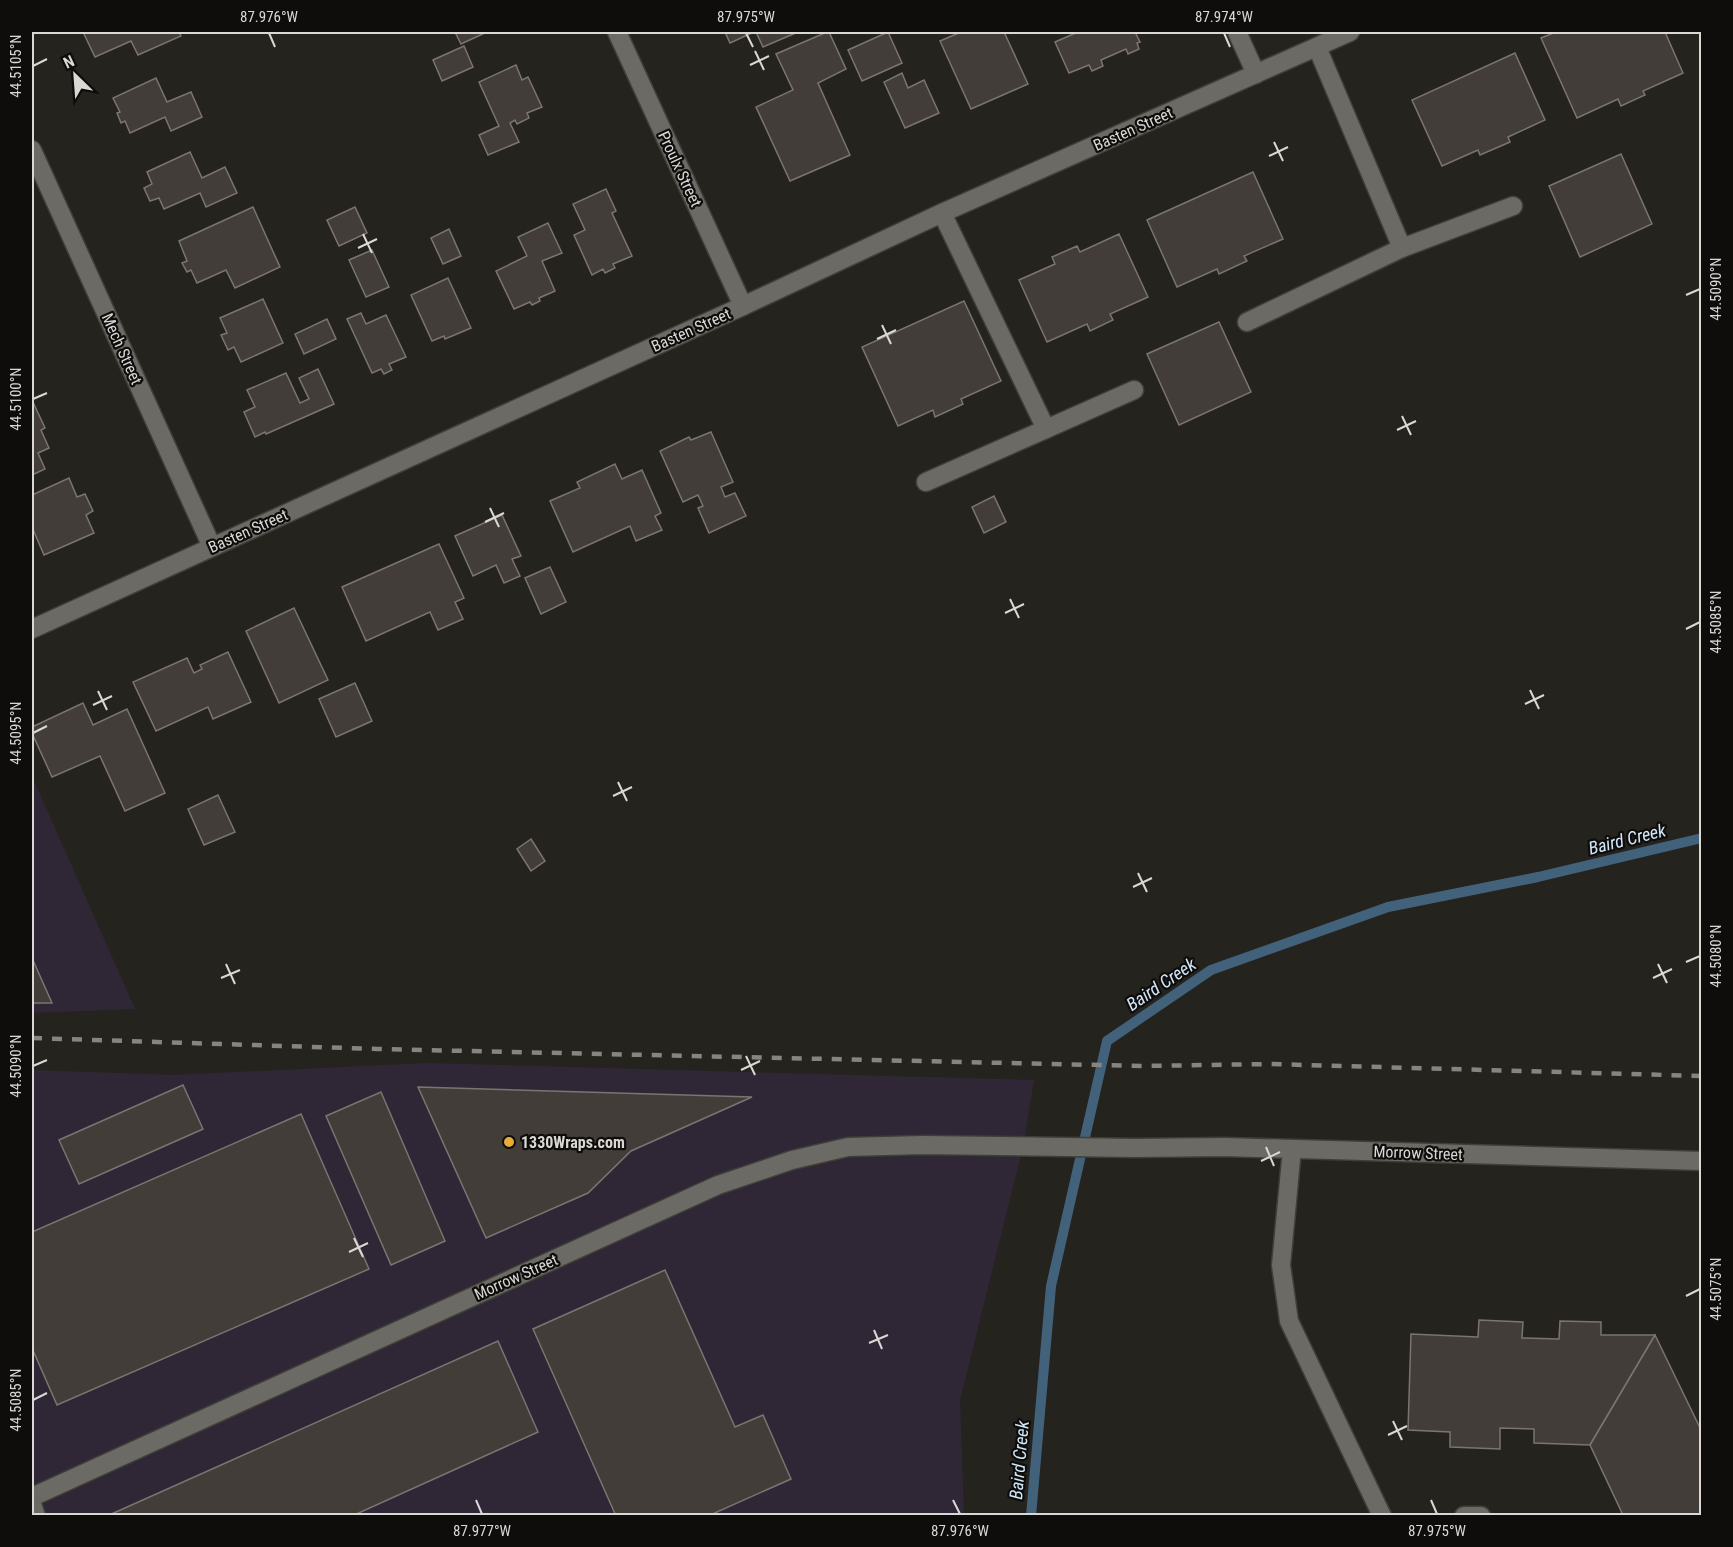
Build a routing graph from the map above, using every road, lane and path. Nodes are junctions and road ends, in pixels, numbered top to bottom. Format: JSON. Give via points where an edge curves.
{"nodes":[{"id":1,"x":617,"y":32,"type":"edge"},
{"id":2,"x":1237,"y":32,"type":"edge"},
{"id":3,"x":1350,"y":32,"type":"edge"},
{"id":4,"x":1317,"y":47,"type":"junction"},
{"id":5,"x":1256,"y":74,"type":"junction"},
{"id":6,"x":32,"y":150,"type":"edge"},
{"id":7,"x":1513,"y":206,"type":"dead end"},
{"id":8,"x":942,"y":213,"type":"junction"},
{"id":9,"x":1402,"y":248,"type":"junction"},
{"id":10,"x":743,"y":306,"type":"junction"},
{"id":11,"x":1247,"y":322,"type":"dead end"},
{"id":12,"x":1134,"y":390,"type":"dead end"},
{"id":13,"x":1046,"y":429,"type":"junction"},
{"id":14,"x":926,"y":482,"type":"dead end"},
{"id":15,"x":212,"y":547,"type":"junction"},
{"id":16,"x":32,"y":629,"type":"edge"},
{"id":17,"x":1292,"y":1149,"type":"junction"},
{"id":18,"x":1701,"y":1161,"type":"edge"},
{"id":19,"x":32,"y":1497,"type":"edge"},
{"id":20,"x":32,"y":1504,"type":"edge"},
{"id":21,"x":36,"y":1515,"type":"edge"},
{"id":22,"x":1382,"y":1515,"type":"edge"},
{"id":23,"x":1464,"y":1515,"type":"edge"},
{"id":24,"x":1481,"y":1515,"type":"edge"}],
"edges":[{"from":1,"to":10,"type":"street","name":"Proulx Street"},
{"from":2,"to":5,"type":"street"},
{"from":3,"to":4,"type":"street","name":"Basten Street"},
{"from":4,"to":5,"type":"street","name":"Basten Street"},
{"from":4,"to":9,"type":"street"},
{"from":5,"to":8,"type":"street","name":"Basten Street"},
{"from":6,"to":15,"type":"street","name":"Mech Street"},
{"from":7,"to":9,"type":"street"},
{"from":8,"to":10,"type":"street","name":"Basten Street"},
{"from":8,"to":13,"type":"street"},
{"from":9,"to":11,"type":"street"},
{"from":10,"to":15,"type":"street","name":"Basten Street"},
{"from":12,"to":13,"type":"street"},
{"from":13,"to":14,"type":"street"},
{"from":15,"to":16,"type":"street","name":"Basten Street"},
{"from":17,"to":18,"type":"street","name":"Morrow Street"},
{"from":17,"to":19,"type":"street","name":"Morrow Street","via":[[923,1145],[848,1147],[792,1160],[718,1185]]},
{"from":17,"to":22,"type":"street","via":[[1281,1264],[1289,1321]]},
{"from":20,"to":21,"type":"street"},
{"from":23,"to":24,"type":"street"}]}
